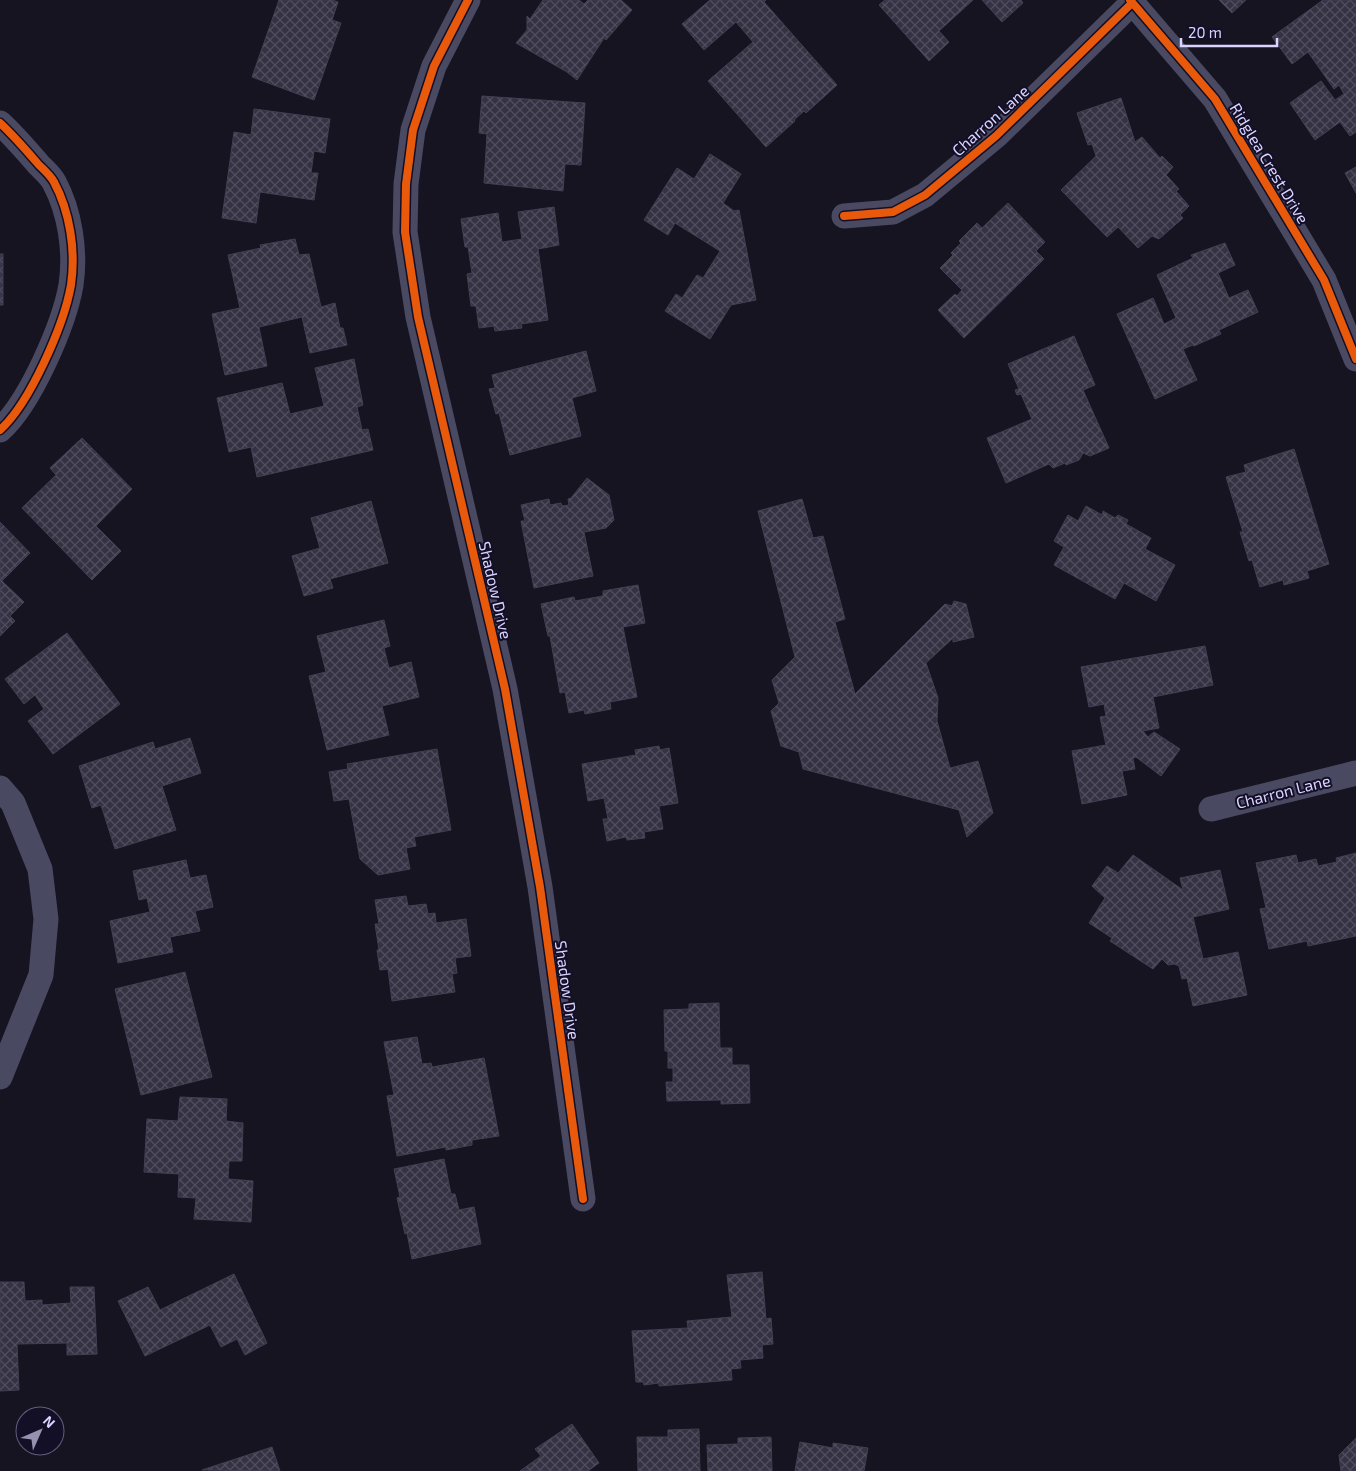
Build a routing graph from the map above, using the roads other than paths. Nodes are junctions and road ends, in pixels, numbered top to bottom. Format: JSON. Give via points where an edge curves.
{"nodes":[{"id":1,"x":468,"y":0,"type":"edge"},
{"id":2,"x":1131,"y":2,"type":"edge"},
{"id":3,"x":0,"y":123,"type":"edge"},
{"id":4,"x":844,"y":216,"type":"dead end"},
{"id":5,"x":1356,"y":359,"type":"edge"},
{"id":6,"x":0,"y":430,"type":"edge"},
{"id":7,"x":1356,"y":773,"type":"edge"},
{"id":8,"x":0,"y":788,"type":"edge"},
{"id":9,"x":1211,"y":809,"type":"dead end"},
{"id":10,"x":0,"y":1077,"type":"edge"},
{"id":11,"x":583,"y":1199,"type":"dead end"}],
"edges":[{"from":1,"to":11,"type":"street","name":"Shadow Drive","via":[[434,66],[413,130],[406,184],[405,232],[418,318],[507,699],[540,887]]},
{"from":2,"to":4,"type":"street","name":"Charron Lane","via":[[996,136],[925,196],[893,212]]},
{"from":2,"to":5,"type":"street","name":"Ridglea Crest Drive","via":[[1215,99],[1324,280]]},
{"from":3,"to":6,"type":"street","via":[[53,180],[68,216],[72,250],[71,285],[61,321],[38,376],[9,422]]},
{"from":7,"to":9,"type":"street","name":"Charron Lane"},
{"from":8,"to":10,"type":"street","via":[[13,803],[40,868],[46,919],[41,975]]}]}
